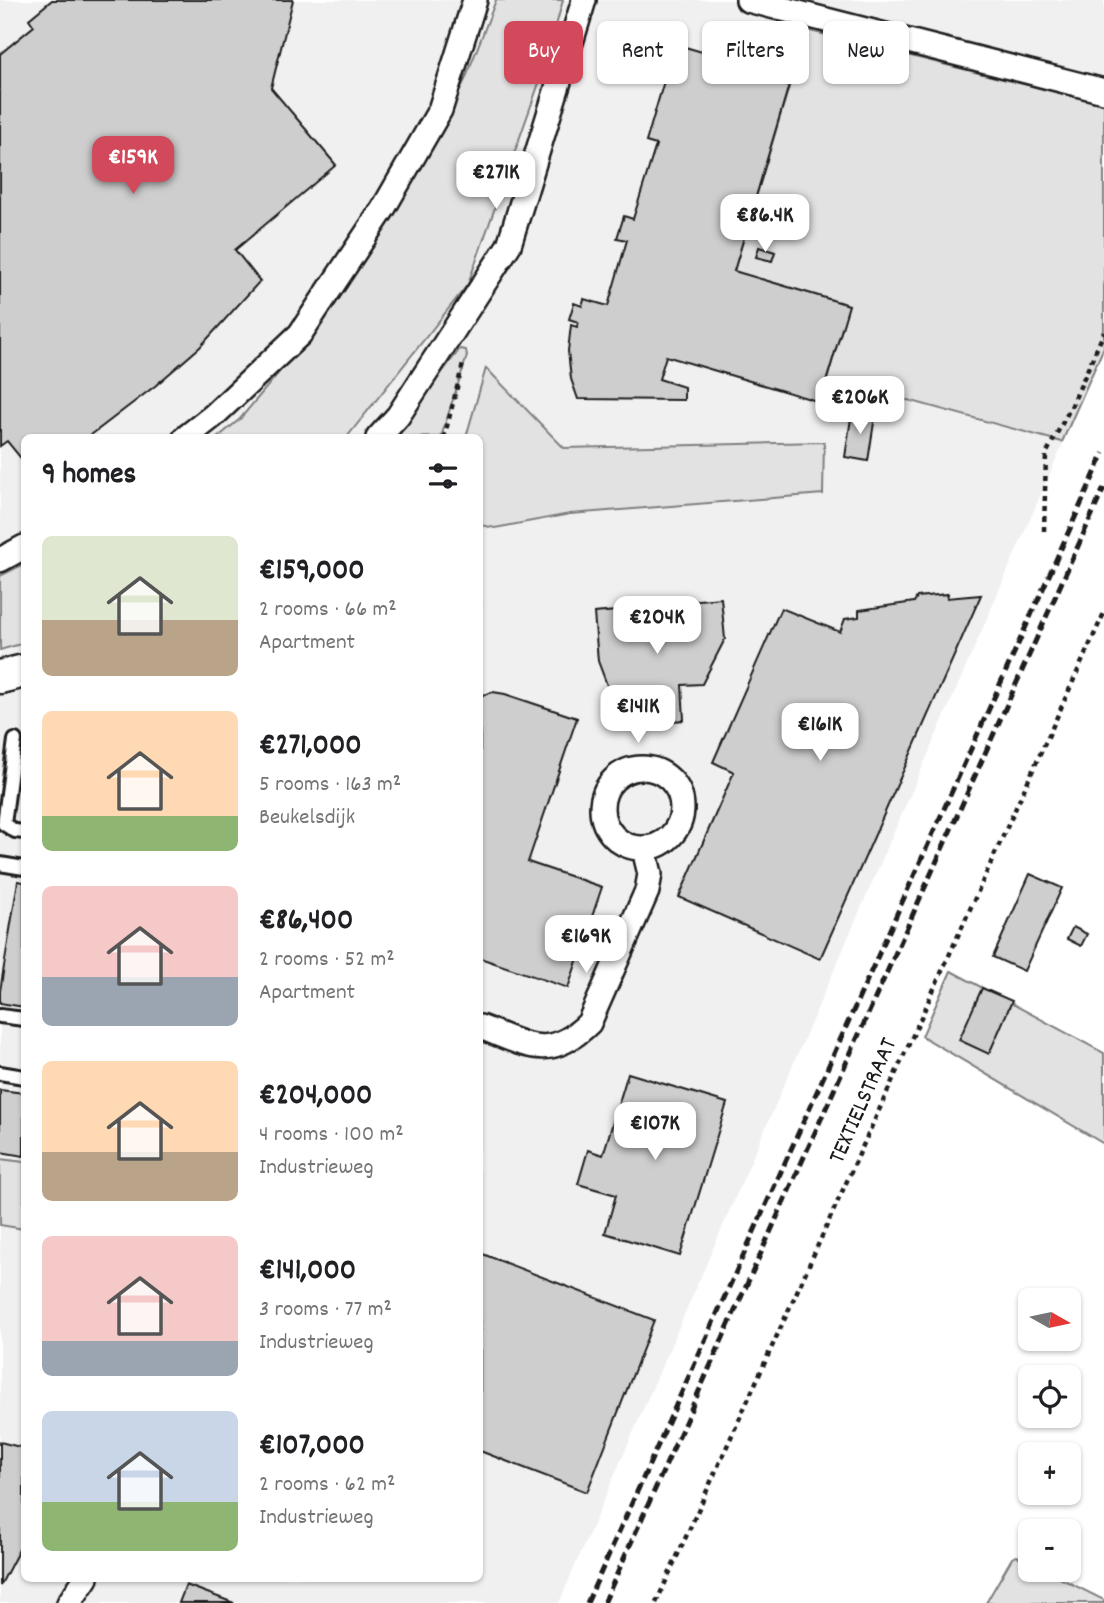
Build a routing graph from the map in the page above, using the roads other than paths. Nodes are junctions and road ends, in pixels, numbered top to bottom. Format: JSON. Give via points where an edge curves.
{"nodes":[{"id":1,"x":475,"y":0,"type":"edge"},
{"id":2,"x":584,"y":0,"type":"edge"},
{"id":3,"x":748,"y":0,"type":"edge"},
{"id":4,"x":1104,"y":91,"type":"edge"},
{"id":5,"x":397,"y":427,"type":"edge"},
{"id":6,"x":190,"y":434,"type":"edge"},
{"id":7,"x":21,"y":549,"type":"edge"},
{"id":8,"x":0,"y":561,"type":"edge"},
{"id":9,"x":21,"y":672,"type":"edge"},
{"id":10,"x":0,"y":677,"type":"edge"},
{"id":11,"x":15,"y":740,"type":"dead end"},
{"id":12,"x":21,"y":832,"type":"edge"},
{"id":13,"x":644,"y":849,"type":"dead end"},
{"id":14,"x":0,"y":864,"type":"edge"},
{"id":15,"x":21,"y":868,"type":"edge"},
{"id":16,"x":0,"y":1016,"type":"edge"},
{"id":17,"x":21,"y":1019,"type":"edge"},
{"id":18,"x":483,"y":1028,"type":"edge"},
{"id":19,"x":0,"y":1073,"type":"edge"},
{"id":20,"x":21,"y":1076,"type":"edge"},
{"id":21,"x":83,"y":1582,"type":"edge"},
{"id":22,"x":69,"y":1603,"type":"edge"}],
"edges":[{"from":1,"to":6,"type":"street","via":[[440,110],[383,209],[300,334]]},
{"from":2,"to":5,"type":"street","via":[[509,245]]},
{"from":3,"to":4,"type":"street"},
{"from":7,"to":8,"type":"street"},
{"from":9,"to":10,"type":"main road"},
{"from":11,"to":12,"type":"lane","via":[[4,824]]},
{"from":13,"to":18,"type":"street","via":[[650,874],[647,891],[589,1023],[574,1038],[548,1048],[536,1048]]},
{"from":14,"to":15,"type":"lane"},
{"from":16,"to":17,"type":"lane"},
{"from":19,"to":20,"type":"lane"},
{"from":21,"to":22,"type":"street"}]}
